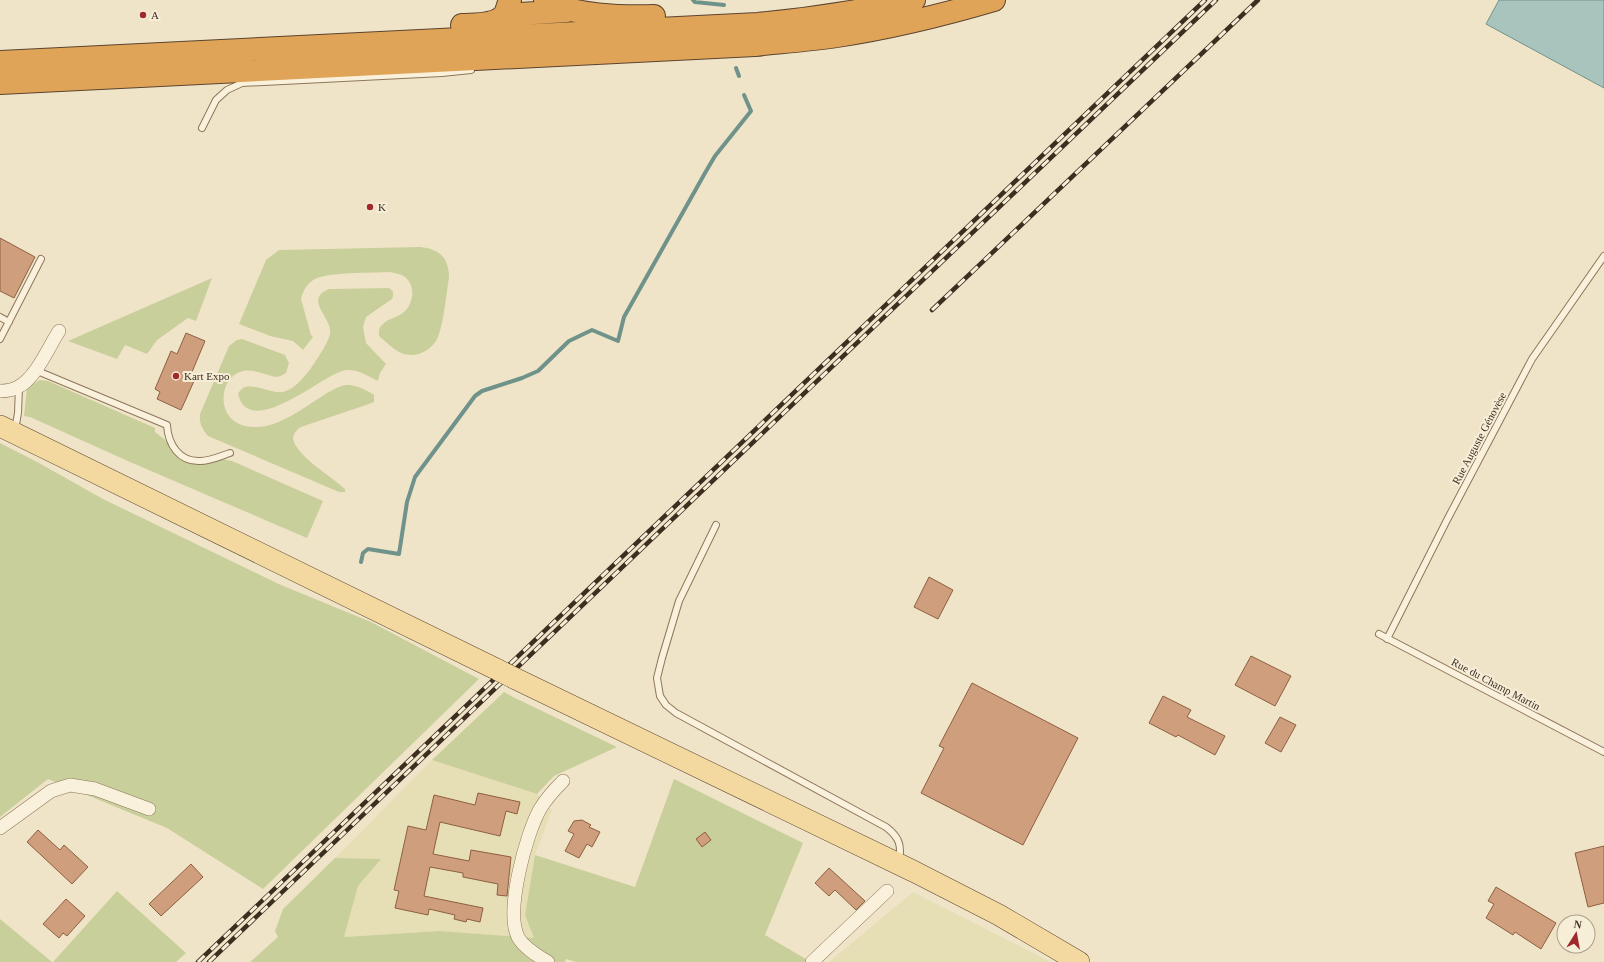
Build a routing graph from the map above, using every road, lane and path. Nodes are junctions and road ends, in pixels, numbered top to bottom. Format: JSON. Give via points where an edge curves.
{"nodes":[{"id":1,"x":545,"y":0,"type":"edge"},
{"id":2,"x":914,"y":0,"type":"edge"},
{"id":3,"x":994,"y":0,"type":"edge"},
{"id":4,"x":507,"y":8,"type":"edge"},
{"id":5,"x":575,"y":10,"type":"junction"},
{"id":6,"x":866,"y":10,"type":"junction"},
{"id":7,"x":608,"y":53,"type":"junction"},
{"id":8,"x":0,"y":59,"type":"edge"},
{"id":9,"x":0,"y":62,"type":"edge"},
{"id":10,"x":521,"y":64,"type":"dead end"},
{"id":11,"x":99,"y":68,"type":"junction"},
{"id":12,"x":481,"y":68,"type":"dead end"},
{"id":13,"x":0,"y":83,"type":"edge"},
{"id":14,"x":0,"y":87,"type":"edge"},
{"id":15,"x":202,"y":128,"type":"dead end"},
{"id":16,"x":1604,"y":256,"type":"edge"},
{"id":17,"x":41,"y":260,"type":"dead end"},
{"id":18,"x":0,"y":317,"type":"edge"},
{"id":19,"x":10,"y":322,"type":"junction"},
{"id":20,"x":59,"y":331,"type":"dead end"},
{"id":21,"x":0,"y":339,"type":"edge"},
{"id":22,"x":35,"y":370,"type":"junction"},
{"id":23,"x":19,"y":387,"type":"junction"},
{"id":24,"x":0,"y":391,"type":"edge"},
{"id":25,"x":7,"y":430,"type":"edge"},
{"id":26,"x":230,"y":453,"type":"dead end"},
{"id":27,"x":716,"y":525,"type":"dead end"},
{"id":28,"x":1379,"y":634,"type":"dead end"},
{"id":29,"x":1388,"y":639,"type":"junction"},
{"id":30,"x":1604,"y":752,"type":"edge"},
{"id":31,"x":563,"y":781,"type":"dead end"},
{"id":32,"x":149,"y":809,"type":"dead end"},
{"id":33,"x":0,"y":828,"type":"edge"},
{"id":34,"x":898,"y":865,"type":"junction"},
{"id":35,"x":887,"y":891,"type":"dead end"},
{"id":36,"x":548,"y":962,"type":"edge"},
{"id":37,"x":812,"y":962,"type":"edge"},
{"id":38,"x":1079,"y":962,"type":"edge"}],
"edges":[{"from":1,"to":5,"type":"highway"},
{"from":2,"to":6,"type":"highway"},
{"from":3,"to":7,"type":"highway","via":[[944,14],[837,36],[755,45]]},
{"from":4,"to":5,"type":"highway"},
{"from":4,"to":11,"type":"highway","via":[[490,23]]},
{"from":5,"to":6,"type":"highway","via":[[635,17]]},
{"from":6,"to":11,"type":"highway","via":[[758,24]]},
{"from":7,"to":10,"type":"lane"},
{"from":7,"to":11,"type":"highway"},
{"from":8,"to":11,"type":"highway"},
{"from":9,"to":11,"type":"highway"},
{"from":11,"to":13,"type":"highway"},
{"from":11,"to":14,"type":"highway"},
{"from":12,"to":15,"type":"lane","via":[[442,73],[242,83],[227,90],[216,100]]},
{"from":16,"to":29,"type":"lane","name":"Rue Auguste Génovèse","via":[[1532,359]]},
{"from":17,"to":19,"type":"lane"},
{"from":18,"to":19,"type":"lane"},
{"from":19,"to":21,"type":"lane"},
{"from":20,"to":22,"type":"street"},
{"from":22,"to":23,"type":"street"},
{"from":22,"to":26,"type":"lane","via":[[167,425],[167,434],[172,446],[187,459],[202,461]]},
{"from":23,"to":24,"type":"street"},
{"from":23,"to":25,"type":"lane","via":[[18,413]]},
{"from":25,"to":34,"type":"main road"},
{"from":27,"to":34,"type":"lane","via":[[673,621],[657,678],[660,696],[676,713],[886,827],[900,842]]},
{"from":28,"to":29,"type":"lane","name":"Rue du Champ Martin"},
{"from":29,"to":30,"type":"lane","name":"Rue du Champ Martin"},
{"from":31,"to":36,"type":"street","via":[[541,807],[531,828],[514,905],[518,936],[532,952]]},
{"from":32,"to":33,"type":"street","via":[[95,789],[70,785],[51,791]]},
{"from":34,"to":38,"type":"main road","via":[[999,915]]},
{"from":35,"to":37,"type":"street"}]}
